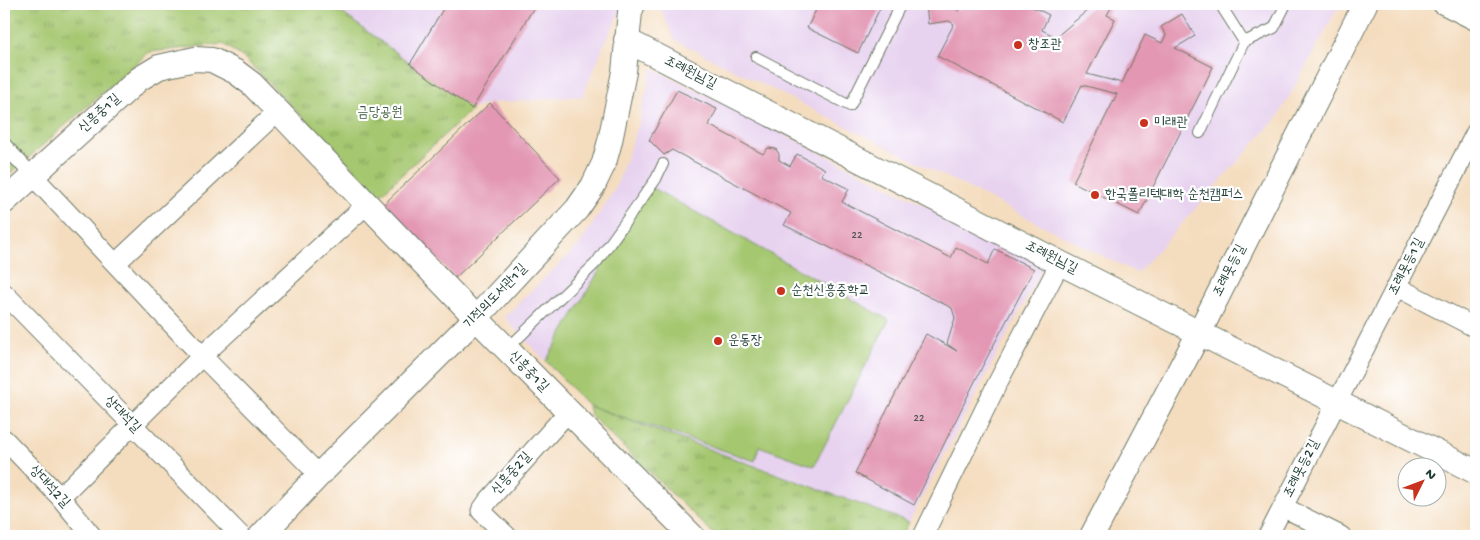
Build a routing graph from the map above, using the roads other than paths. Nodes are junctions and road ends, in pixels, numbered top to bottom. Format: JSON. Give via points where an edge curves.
{"nodes":[{"id":1,"x":633,"y":4,"type":"edge"},
{"id":2,"x":901,"y":4,"type":"edge"},
{"id":3,"x":1220,"y":4,"type":"edge"},
{"id":4,"x":1286,"y":4,"type":"edge"},
{"id":5,"x":1365,"y":4,"type":"edge"},
{"id":6,"x":1442,"y":4,"type":"edge"},
{"id":7,"x":1476,"y":21,"type":"edge"},
{"id":8,"x":626,"y":40,"type":"junction"},
{"id":9,"x":1244,"y":42,"type":"junction"},
{"id":10,"x":756,"y":57,"type":"dead end"},
{"id":11,"x":278,"y":111,"type":"junction"},
{"id":12,"x":1476,"y":132,"type":"edge"},
{"id":13,"x":1200,"y":133,"type":"dead end"},
{"id":14,"x":4,"y":145,"type":"edge"},
{"id":15,"x":663,"y":164,"type":"dead end"},
{"id":16,"x":32,"y":175,"type":"junction"},
{"id":17,"x":4,"y":202,"type":"edge"},
{"id":18,"x":366,"y":205,"type":"junction"},
{"id":19,"x":116,"y":263,"type":"junction"},
{"id":20,"x":1060,"y":263,"type":"junction"},
{"id":21,"x":1397,"y":287,"type":"junction"},
{"id":22,"x":4,"y":293,"type":"edge"},
{"id":23,"x":476,"y":318,"type":"junction"},
{"id":24,"x":1476,"y":328,"type":"edge"},
{"id":25,"x":1199,"y":333,"type":"junction"},
{"id":26,"x":506,"y":350,"type":"junction"},
{"id":27,"x":202,"y":356,"type":"junction"},
{"id":28,"x":1337,"y":402,"type":"junction"},
{"id":29,"x":568,"y":412,"type":"junction"},
{"id":30,"x":132,"y":425,"type":"junction"},
{"id":31,"x":4,"y":439,"type":"edge"},
{"id":32,"x":1476,"y":472,"type":"edge"},
{"id":33,"x":319,"y":475,"type":"junction"},
{"id":34,"x":60,"y":498,"type":"junction"},
{"id":35,"x":1283,"y":507,"type":"junction"},
{"id":36,"x":92,"y":536,"type":"edge"},
{"id":37,"x":241,"y":536,"type":"edge"},
{"id":38,"x":261,"y":536,"type":"edge"},
{"id":39,"x":507,"y":536,"type":"edge"},
{"id":40,"x":692,"y":536,"type":"edge"},
{"id":41,"x":922,"y":536,"type":"edge"},
{"id":42,"x":1092,"y":536,"type":"edge"},
{"id":43,"x":1268,"y":536,"type":"edge"},
{"id":44,"x":1341,"y":536,"type":"edge"}],
"edges":[{"from":1,"to":8,"type":"street","name":"기적의도서관1길"},
{"from":2,"to":10,"type":"lane","via":[[850,106]]},
{"from":3,"to":9,"type":"lane"},
{"from":4,"to":9,"type":"lane","via":[[1274,28]]},
{"from":5,"to":25,"type":"street","name":"조례못등길"},
{"from":6,"to":7,"type":"street"},
{"from":8,"to":20,"type":"street","name":"조례원님길"},
{"from":8,"to":23,"type":"street","name":"기적의도서관1길","via":[[624,72],[610,140],[593,186],[559,231]]},
{"from":9,"to":13,"type":"lane"},
{"from":11,"to":16,"type":"street","name":"신흥중1길","via":[[244,78],[212,60],[195,59],[159,67],[138,80]]},
{"from":11,"to":18,"type":"street","name":"신흥중1길"},
{"from":11,"to":19,"type":"street"},
{"from":12,"to":21,"type":"street","name":"조례못등1길"},
{"from":14,"to":16,"type":"street"},
{"from":15,"to":26,"type":"lane","via":[[656,180],[596,263]]},
{"from":16,"to":17,"type":"street","name":"신흥중1길"},
{"from":16,"to":19,"type":"street"},
{"from":18,"to":23,"type":"street","name":"신흥중1길"},
{"from":18,"to":27,"type":"street"},
{"from":19,"to":27,"type":"street"},
{"from":20,"to":25,"type":"street","name":"조례원님길"},
{"from":20,"to":41,"type":"street"},
{"from":21,"to":24,"type":"street"},
{"from":21,"to":28,"type":"street","name":"조례못등1길"},
{"from":22,"to":30,"type":"street","name":"상대석길"},
{"from":23,"to":26,"type":"street","name":"신흥중1길"},
{"from":23,"to":33,"type":"street","name":"기적의도서관1길"},
{"from":25,"to":28,"type":"street","name":"조례원님길"},
{"from":25,"to":42,"type":"street","name":"조례못등길"},
{"from":26,"to":29,"type":"street","name":"신흥중1길"},
{"from":27,"to":30,"type":"street"},
{"from":27,"to":33,"type":"street"},
{"from":28,"to":32,"type":"street","name":"조례원님길"},
{"from":28,"to":35,"type":"street","name":"조례못등2길"},
{"from":29,"to":39,"type":"street","name":"신흥중2길","via":[[482,511]]},
{"from":29,"to":40,"type":"street","name":"신흥중1길"},
{"from":30,"to":34,"type":"street"},
{"from":30,"to":37,"type":"street","name":"상대석길"},
{"from":31,"to":34,"type":"street","name":"상대석2길"},
{"from":33,"to":38,"type":"street","name":"기적의도서관1길"},
{"from":34,"to":36,"type":"street","name":"상대석2길"},
{"from":35,"to":43,"type":"street","name":"조례못등2길"},
{"from":35,"to":44,"type":"street"}]}
